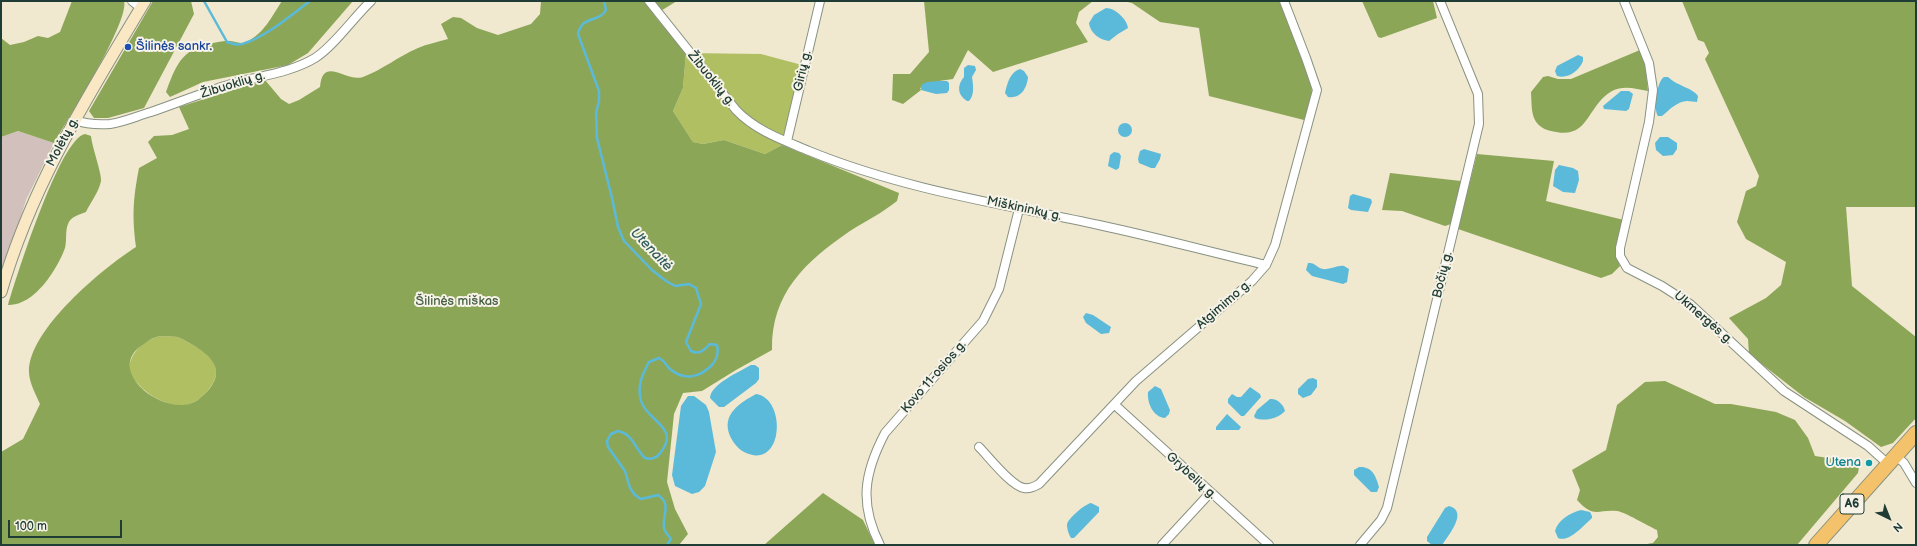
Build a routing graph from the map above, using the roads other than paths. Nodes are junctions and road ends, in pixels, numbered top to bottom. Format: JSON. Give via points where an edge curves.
{"nodes":[{"id":1,"x":371,"y":1,"type":"edge"},
{"id":2,"x":649,"y":1,"type":"edge"},
{"id":3,"x":820,"y":1,"type":"edge"},
{"id":4,"x":1284,"y":1,"type":"edge"},
{"id":5,"x":1440,"y":1,"type":"edge"},
{"id":6,"x":1624,"y":1,"type":"edge"},
{"id":7,"x":139,"y":3,"type":"edge"},
{"id":8,"x":74,"y":120,"type":"junction"},
{"id":9,"x":787,"y":141,"type":"junction"},
{"id":10,"x":1019,"y":209,"type":"junction"},
{"id":11,"x":1266,"y":265,"type":"junction"},
{"id":12,"x":1,"y":292,"type":"edge"},
{"id":13,"x":1114,"y":405,"type":"junction"},
{"id":14,"x":1916,"y":433,"type":"edge"},
{"id":15,"x":979,"y":447,"type":"dead end"},
{"id":16,"x":1892,"y":460,"type":"junction"},
{"id":17,"x":1916,"y":483,"type":"edge"},
{"id":18,"x":1210,"y":493,"type":"junction"},
{"id":19,"x":880,"y":545,"type":"edge"},
{"id":20,"x":1162,"y":545,"type":"edge"},
{"id":21,"x":1269,"y":545,"type":"edge"},
{"id":22,"x":1360,"y":545,"type":"edge"},
{"id":23,"x":1816,"y":545,"type":"edge"}],
"edges":[{"from":1,"to":8,"type":"street","name":"Žibuoklių g.","via":[[317,57],[290,70],[231,84],[129,120],[94,124]]},
{"from":2,"to":9,"type":"street","name":"Žibuoklių g.","via":[[736,110],[748,122]]},
{"from":3,"to":9,"type":"street","name":"Girių g."},
{"from":4,"to":11,"type":"street","name":"Atgimimo g.","via":[[1317,90],[1275,245]]},
{"from":5,"to":22,"type":"street","name":"Bočių g.","via":[[1478,94],[1479,124],[1387,508]]},
{"from":6,"to":16,"type":"street","name":"Ukmergės g.","via":[[1649,63],[1652,90],[1649,122],[1620,248],[1622,262],[1635,274],[1662,286],[1690,304],[1784,391]]},
{"from":7,"to":8,"type":"main road","name":"Molėtų g."},
{"from":8,"to":12,"type":"main road","name":"Molėtų g.","via":[[31,206]]},
{"from":9,"to":10,"type":"street","name":"Miškininkų g.","via":[[870,174]]},
{"from":10,"to":11,"type":"street","name":"Miškininkų g.","via":[[1099,225]]},
{"from":10,"to":19,"type":"street","name":"Kovo 11-osios g.","via":[[999,289],[983,321],[885,433],[877,448],[865,490],[869,522]]},
{"from":11,"to":13,"type":"street","name":"Atgimimo g.","via":[[1252,281],[1136,381]]},
{"from":13,"to":15,"type":"street","name":"Atgimimo g.","via":[[1039,484],[1032,488],[1016,485]]},
{"from":13,"to":18,"type":"street","name":"Grybelių g."},
{"from":14,"to":16,"type":"highway","number":"A6"},
{"from":16,"to":17,"type":"street","name":"Ukmergės g.","via":[[1904,463]]},
{"from":16,"to":23,"type":"highway","number":"A6"},
{"from":18,"to":20,"type":"street"},
{"from":18,"to":21,"type":"street","name":"Grybelių g."}]}
